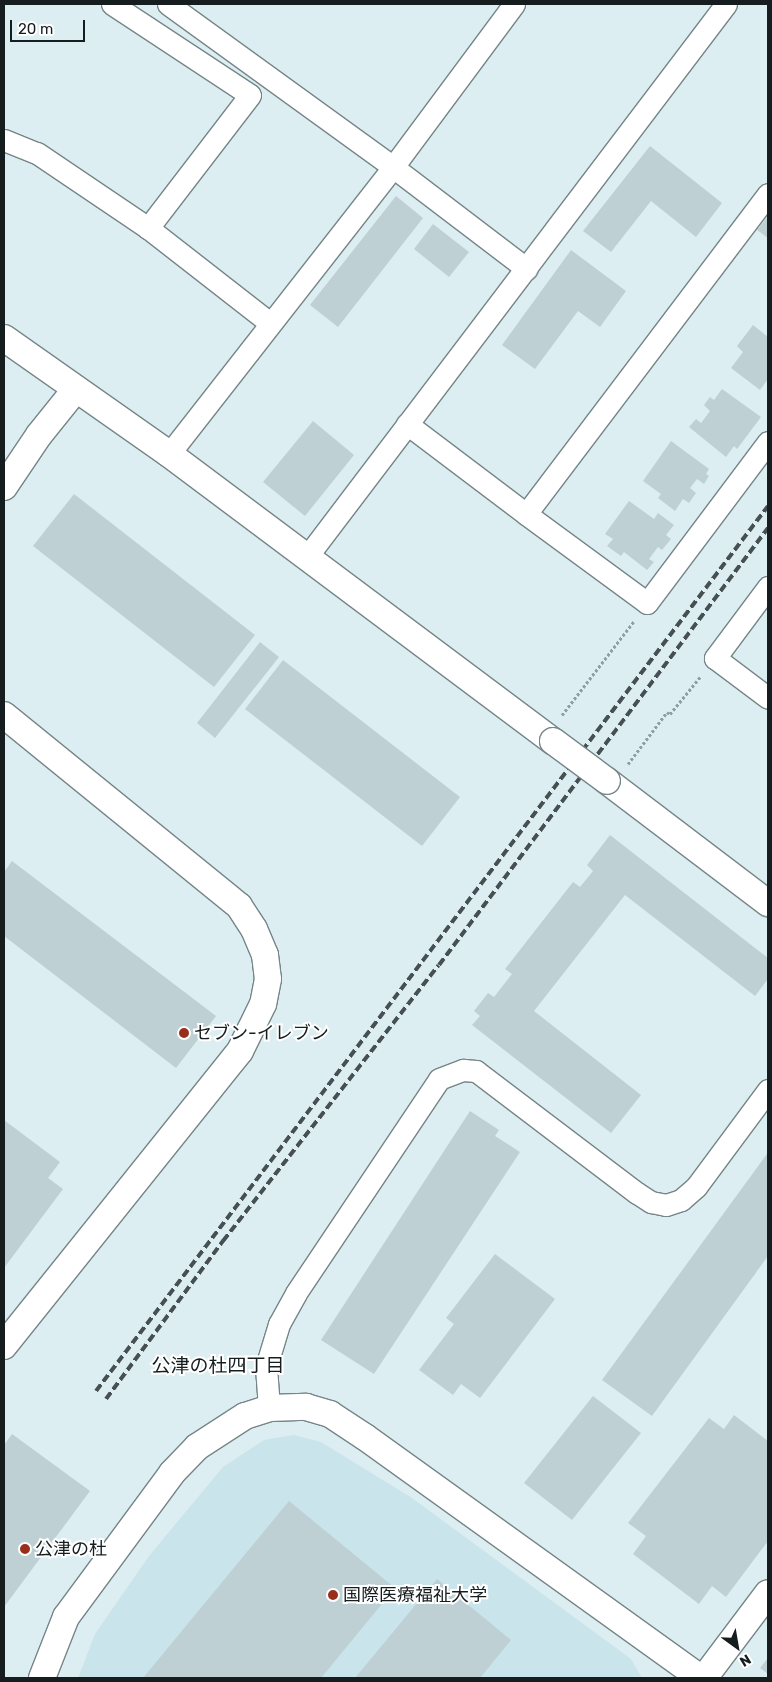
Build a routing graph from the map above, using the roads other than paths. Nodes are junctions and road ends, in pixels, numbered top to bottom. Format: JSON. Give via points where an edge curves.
{"nodes":[{"id":1,"x":112,"y":4,"type":"edge"},
{"id":2,"x":168,"y":4,"type":"edge"},
{"id":3,"x":514,"y":4,"type":"edge"},
{"id":4,"x":726,"y":4,"type":"edge"},
{"id":5,"x":4,"y":140,"type":"edge"},
{"id":6,"x":393,"y":167,"type":"junction"},
{"id":7,"x":768,"y":194,"type":"edge"},
{"id":8,"x":148,"y":228,"type":"junction"},
{"id":9,"x":526,"y":269,"type":"junction"},
{"id":10,"x":270,"y":323,"type":"junction"},
{"id":11,"x":4,"y":338,"type":"edge"},
{"id":12,"x":76,"y":389,"type":"junction"},
{"id":13,"x":408,"y":424,"type":"junction"},
{"id":14,"x":768,"y":442,"type":"edge"},
{"id":15,"x":169,"y":454,"type":"junction"},
{"id":16,"x":4,"y":487,"type":"edge"},
{"id":17,"x":526,"y":514,"type":"junction"},
{"id":18,"x":306,"y":558,"type":"junction"},
{"id":19,"x":768,"y":587,"type":"edge"},
{"id":20,"x":768,"y":698,"type":"edge"},
{"id":21,"x":4,"y":715,"type":"edge"},
{"id":22,"x":768,"y":904,"type":"edge"},
{"id":23,"x":768,"y":1090,"type":"edge"},
{"id":24,"x":4,"y":1346,"type":"edge"},
{"id":25,"x":269,"y":1408,"type":"junction"},
{"id":26,"x":768,"y":1594,"type":"edge"},
{"id":27,"x":42,"y":1678,"type":"edge"},
{"id":28,"x":702,"y":1678,"type":"edge"}],
"edges":[{"from":1,"to":8,"type":"street","via":[[250,95]]},
{"from":2,"to":6,"type":"street"},
{"from":3,"to":6,"type":"street"},
{"from":4,"to":9,"type":"street"},
{"from":5,"to":8,"type":"street","via":[[37,153]]},
{"from":6,"to":9,"type":"street"},
{"from":6,"to":10,"type":"street"},
{"from":7,"to":17,"type":"street"},
{"from":8,"to":10,"type":"street"},
{"from":9,"to":13,"type":"street"},
{"from":10,"to":15,"type":"street"},
{"from":11,"to":12,"type":"street"},
{"from":12,"to":15,"type":"street"},
{"from":12,"to":16,"type":"street","via":[[39,435]]},
{"from":13,"to":17,"type":"street"},
{"from":13,"to":18,"type":"street"},
{"from":14,"to":17,"type":"street","via":[[647,603]]},
{"from":15,"to":18,"type":"street"},
{"from":18,"to":22,"type":"street","bridge":true,"via":[[550,738],[616,774]]},
{"from":19,"to":20,"type":"street","via":[[715,658]]},
{"from":21,"to":24,"type":"street","via":[[239,906],[265,955],[268,979],[263,1004],[240,1051]]},
{"from":23,"to":25,"type":"street","via":[[696,1187],[681,1200],[666,1204],[644,1198],[476,1071],[463,1070],[439,1079],[296,1293],[279,1324],[266,1367]]},
{"from":25,"to":27,"type":"street","via":[[223,1427],[197,1447],[172,1473],[66,1617]]},
{"from":25,"to":28,"type":"street","via":[[306,1407],[330,1414]]},
{"from":26,"to":28,"type":"street"}]}
